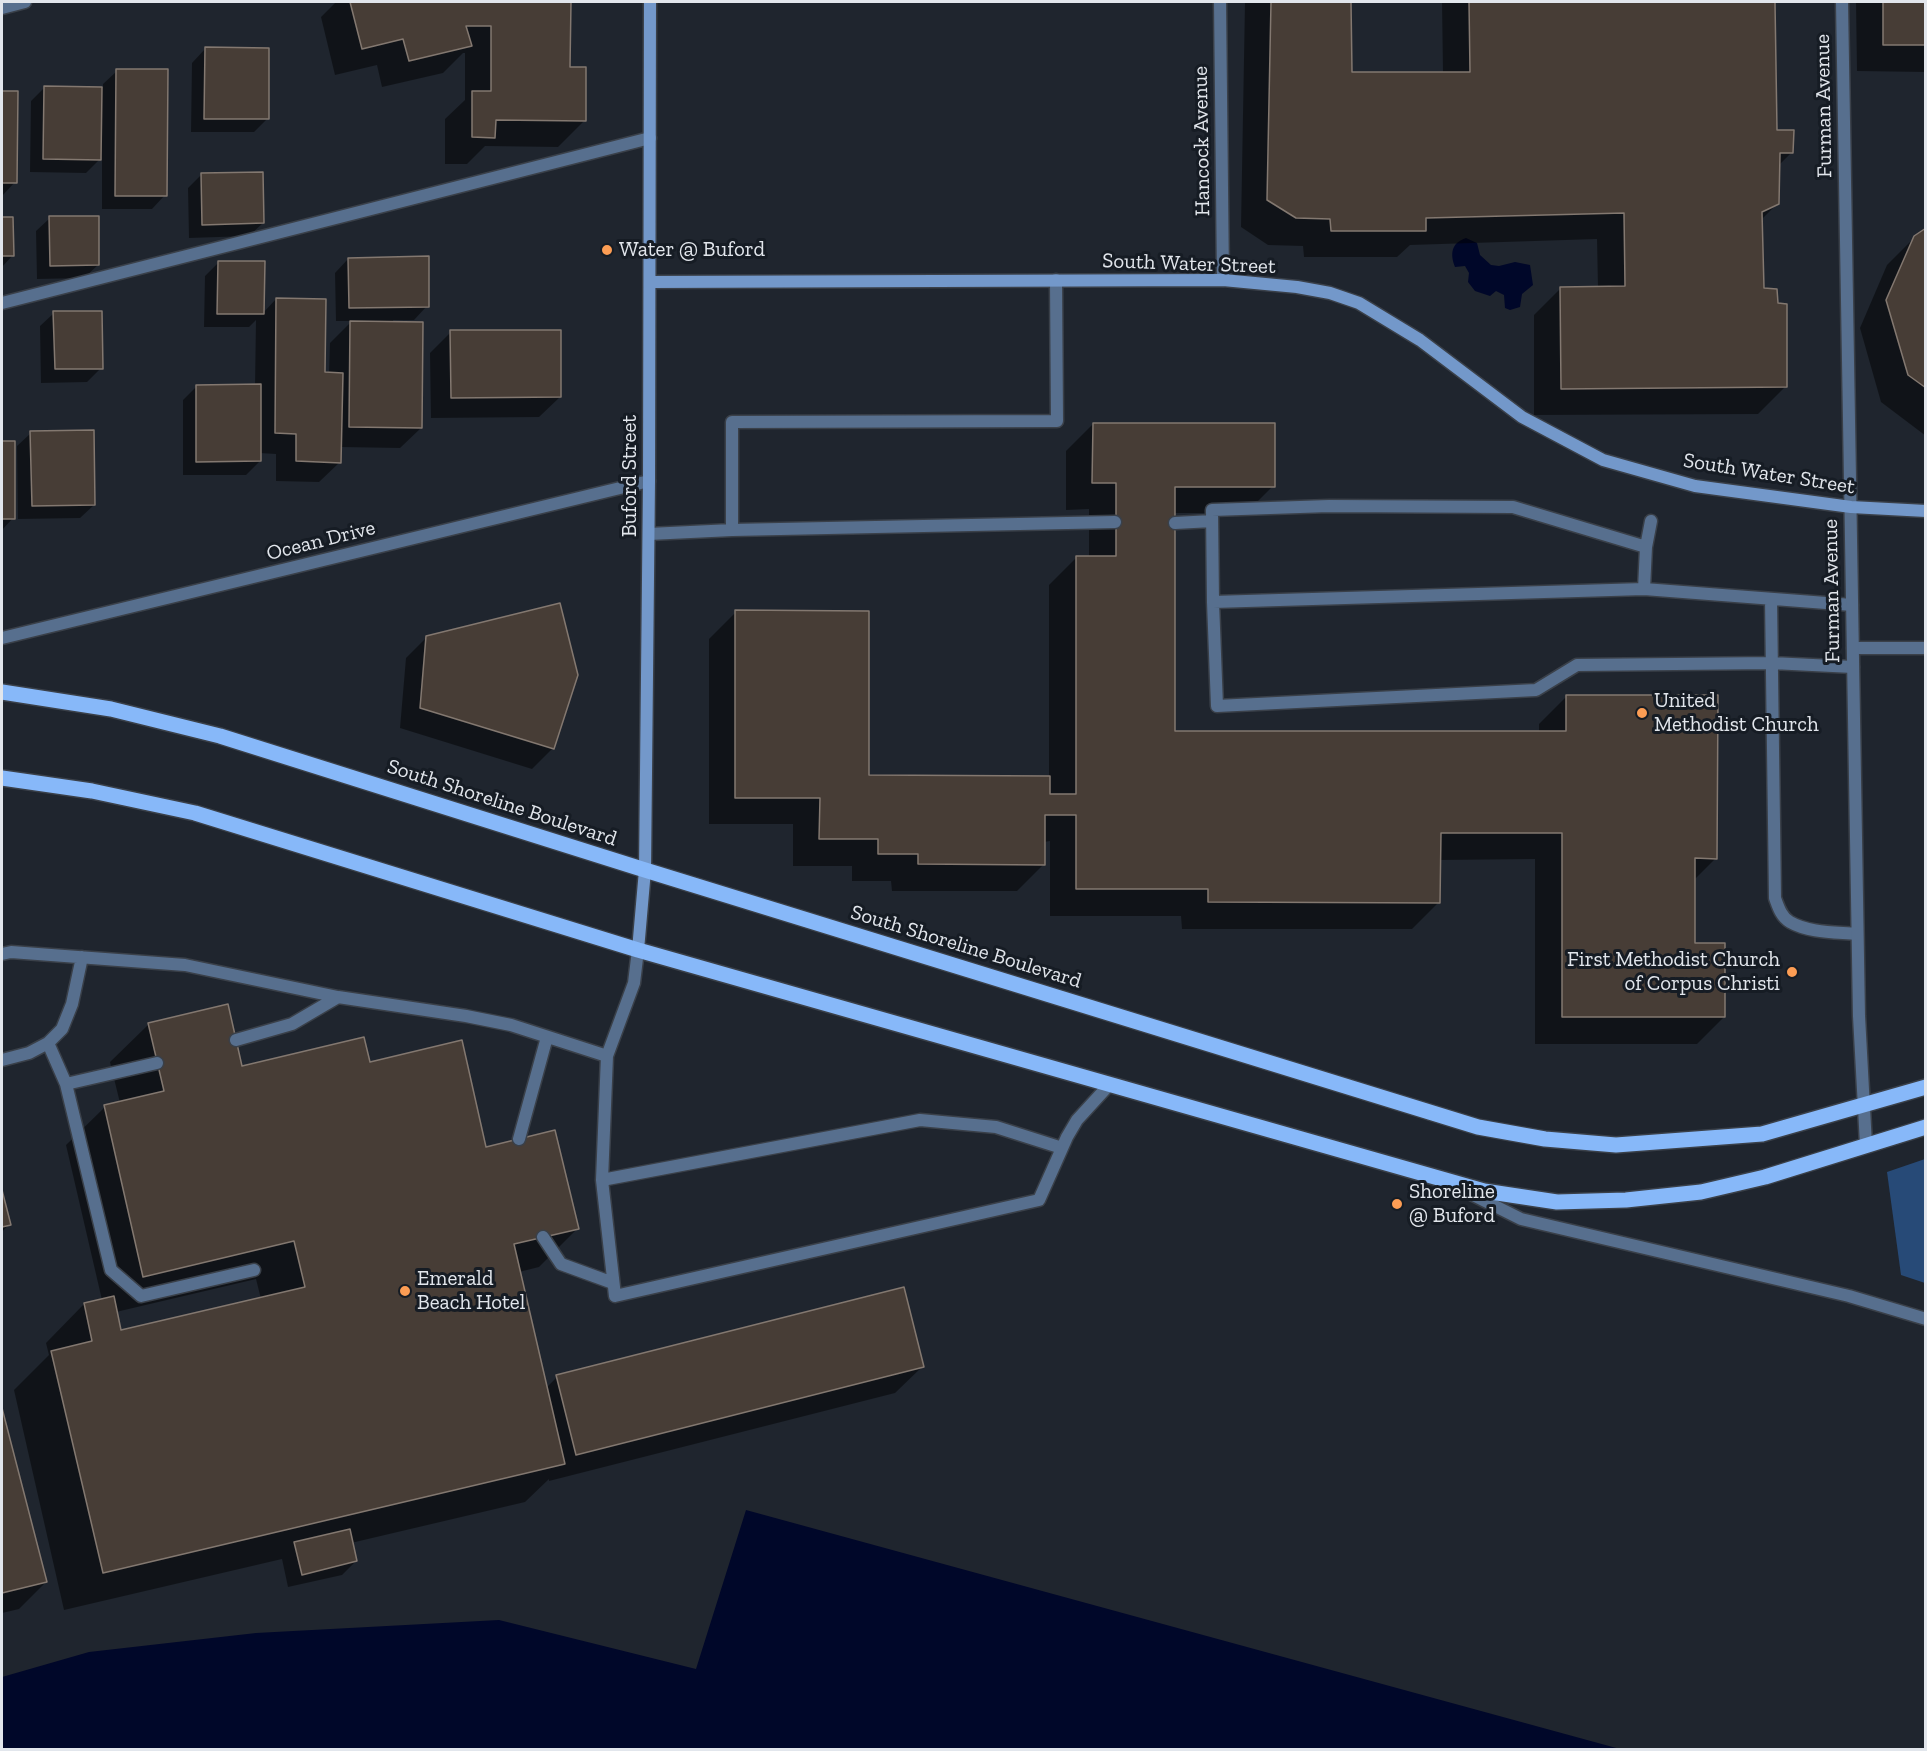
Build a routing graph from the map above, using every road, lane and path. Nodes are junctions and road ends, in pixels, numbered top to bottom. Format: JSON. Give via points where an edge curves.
{"nodes":[{"id":1,"x":25,"y":2,"type":"edge"},
{"id":2,"x":650,"y":2,"type":"edge"},
{"id":3,"x":1220,"y":2,"type":"edge"},
{"id":4,"x":1842,"y":2,"type":"edge"},
{"id":5,"x":2,"y":8,"type":"edge"},
{"id":6,"x":650,"y":138,"type":"junction"},
{"id":7,"x":1056,"y":280,"type":"junction"},
{"id":8,"x":1223,"y":280,"type":"junction"},
{"id":9,"x":650,"y":282,"type":"junction"},
{"id":10,"x":2,"y":303,"type":"edge"},
{"id":11,"x":650,"y":481,"type":"junction"},
{"id":12,"x":1851,"y":507,"type":"junction"},
{"id":13,"x":1926,"y":511,"type":"edge"},
{"id":14,"x":1212,"y":521,"type":"junction"},
{"id":15,"x":1652,"y":521,"type":"dead end"},
{"id":16,"x":1115,"y":522,"type":"dead end"},
{"id":17,"x":1175,"y":523,"type":"dead end"},
{"id":18,"x":732,"y":530,"type":"junction"},
{"id":19,"x":649,"y":534,"type":"junction"},
{"id":20,"x":1647,"y":547,"type":"junction"},
{"id":21,"x":1644,"y":589,"type":"junction"},
{"id":22,"x":1771,"y":599,"type":"junction"},
{"id":23,"x":1213,"y":602,"type":"junction"},
{"id":24,"x":1852,"y":605,"type":"junction"},
{"id":25,"x":2,"y":638,"type":"edge"},
{"id":26,"x":1853,"y":648,"type":"junction"},
{"id":27,"x":1926,"y":648,"type":"edge"},
{"id":28,"x":1772,"y":663,"type":"junction"},
{"id":29,"x":1853,"y":668,"type":"junction"},
{"id":30,"x":2,"y":692,"type":"edge"},
{"id":31,"x":2,"y":778,"type":"edge"},
{"id":32,"x":645,"y":870,"type":"junction"},
{"id":33,"x":1857,"y":934,"type":"junction"},
{"id":34,"x":638,"y":950,"type":"junction"},
{"id":35,"x":2,"y":954,"type":"edge"},
{"id":36,"x":82,"y":957,"type":"junction"},
{"id":37,"x":338,"y":997,"type":"junction"},
{"id":38,"x":547,"y":1037,"type":"junction"},
{"id":39,"x":236,"y":1040,"type":"dead end"},
{"id":40,"x":48,"y":1042,"type":"junction"},
{"id":41,"x":607,"y":1056,"type":"junction"},
{"id":42,"x":2,"y":1060,"type":"edge"},
{"id":43,"x":157,"y":1063,"type":"dead end"},
{"id":44,"x":66,"y":1084,"type":"junction"},
{"id":45,"x":1109,"y":1085,"type":"junction"},
{"id":46,"x":1926,"y":1087,"type":"edge"},
{"id":47,"x":1863,"y":1105,"type":"junction"},
{"id":48,"x":1926,"y":1127,"type":"edge"},
{"id":49,"x":519,"y":1139,"type":"dead end"},
{"id":50,"x":1866,"y":1145,"type":"junction"},
{"id":51,"x":1062,"y":1148,"type":"junction"},
{"id":52,"x":602,"y":1180,"type":"junction"},
{"id":53,"x":1451,"y":1183,"type":"junction"},
{"id":54,"x":543,"y":1237,"type":"dead end"},
{"id":55,"x":254,"y":1270,"type":"dead end"},
{"id":56,"x":613,"y":1283,"type":"junction"},
{"id":57,"x":1926,"y":1319,"type":"edge"}],
"edges":[{"from":1,"to":5,"type":"street"},
{"from":2,"to":6,"type":"street","name":"Buford Street"},
{"from":3,"to":8,"type":"street","name":"Hancock Avenue"},
{"from":4,"to":12,"type":"street","name":"Furman Avenue"},
{"from":6,"to":9,"type":"street","name":"Buford Street"},
{"from":6,"to":10,"type":"street"},
{"from":7,"to":8,"type":"street","name":"South Water Street"},
{"from":7,"to":9,"type":"street","name":"South Water Street"},
{"from":7,"to":18,"type":"street","via":[[1057,421],[732,422]]},
{"from":8,"to":12,"type":"street","name":"South Water Street","via":[[1297,287],[1359,303],[1420,340],[1522,417],[1603,460],[1695,486]]},
{"from":9,"to":11,"type":"street","name":"Buford Street"},
{"from":11,"to":19,"type":"street","name":"Buford Street"},
{"from":11,"to":25,"type":"street","name":"Ocean Drive"},
{"from":12,"to":13,"type":"street","name":"South Water Street"},
{"from":12,"to":24,"type":"street","name":"Furman Avenue"},
{"from":14,"to":17,"type":"street"},
{"from":14,"to":20,"type":"street","via":[[1212,510],[1513,507]]},
{"from":14,"to":23,"type":"street"},
{"from":15,"to":20,"type":"street"},
{"from":16,"to":18,"type":"street"},
{"from":18,"to":19,"type":"street"},
{"from":19,"to":32,"type":"street","name":"Buford Street"},
{"from":20,"to":21,"type":"street"},
{"from":21,"to":22,"type":"street"},
{"from":21,"to":23,"type":"street"},
{"from":22,"to":24,"type":"street"},
{"from":22,"to":28,"type":"street"},
{"from":23,"to":28,"type":"street","via":[[1217,706],[1536,690],[1577,665]]},
{"from":24,"to":26,"type":"street","name":"Furman Avenue"},
{"from":26,"to":27,"type":"street"},
{"from":26,"to":29,"type":"street","name":"Furman Avenue"},
{"from":28,"to":29,"type":"street"},
{"from":28,"to":33,"type":"street","via":[[1775,898],[1779,911],[1788,922],[1815,930]]},
{"from":29,"to":33,"type":"street","name":"Furman Avenue"},
{"from":30,"to":32,"type":"main road","name":"South Shoreline Boulevard","via":[[111,709],[220,736]]},
{"from":31,"to":34,"type":"main road","via":[[92,791],[195,813]]},
{"from":32,"to":34,"type":"street","name":"Buford Street"},
{"from":32,"to":47,"type":"main road","name":"South Shoreline Boulevard","via":[[1478,1127],[1545,1139],[1616,1145],[1762,1134]]},
{"from":33,"to":47,"type":"street","name":"Furman Avenue"},
{"from":34,"to":41,"type":"street","via":[[634,983]]},
{"from":34,"to":45,"type":"main road"},
{"from":35,"to":36,"type":"street"},
{"from":36,"to":37,"type":"street","via":[[185,965]]},
{"from":36,"to":40,"type":"street","via":[[72,1004],[62,1029]]},
{"from":37,"to":38,"type":"street","via":[[466,1016]]},
{"from":37,"to":39,"type":"street","via":[[292,1024]]},
{"from":38,"to":41,"type":"street"},
{"from":38,"to":49,"type":"street"},
{"from":40,"to":42,"type":"street","via":[[29,1053]]},
{"from":40,"to":44,"type":"street"},
{"from":41,"to":52,"type":"street"},
{"from":43,"to":44,"type":"street"},
{"from":44,"to":55,"type":"street","via":[[111,1270],[141,1296]]},
{"from":45,"to":51,"type":"street","via":[[1077,1120]]},
{"from":45,"to":53,"type":"main road"},
{"from":46,"to":47,"type":"main road","name":"South Shoreline Boulevard"},
{"from":47,"to":50,"type":"street","name":"Furman Avenue"},
{"from":48,"to":50,"type":"main road"},
{"from":50,"to":53,"type":"main road","via":[[1712,1190],[1626,1200],[1557,1202]]},
{"from":51,"to":52,"type":"street","via":[[996,1126],[920,1120]]},
{"from":51,"to":56,"type":"street","via":[[1039,1200],[615,1296]]},
{"from":52,"to":56,"type":"street"},
{"from":53,"to":57,"type":"street","via":[[1521,1219],[1849,1296]]},
{"from":54,"to":56,"type":"street","via":[[561,1264]]}]}
